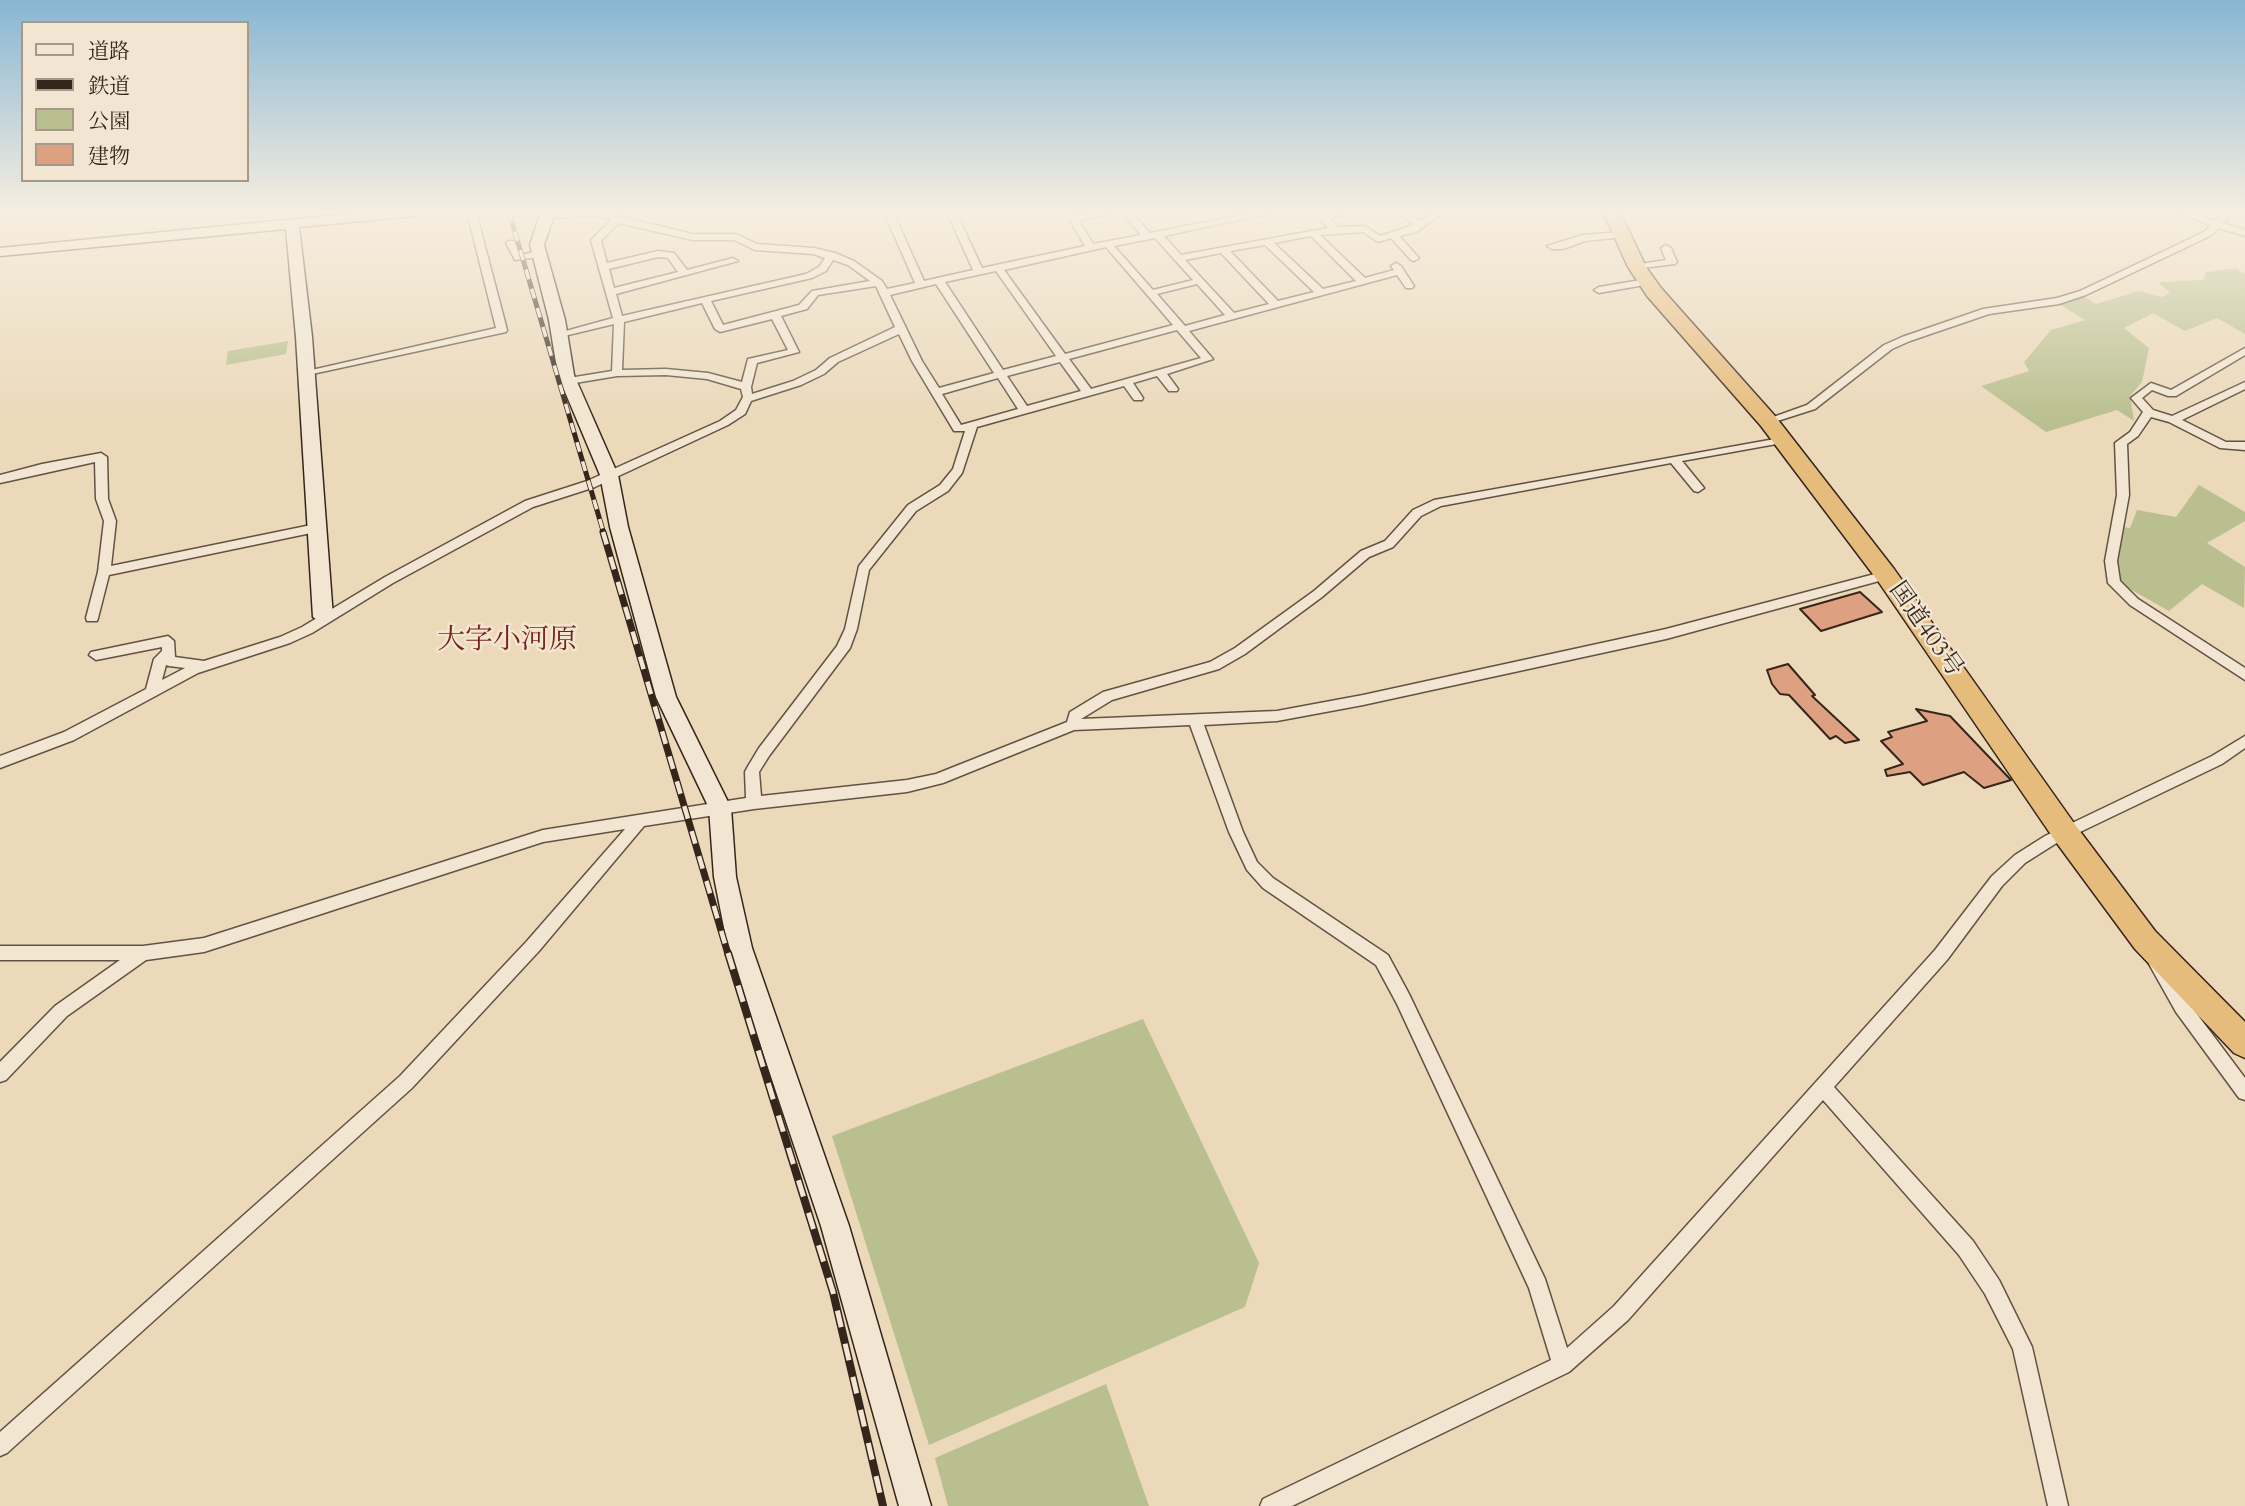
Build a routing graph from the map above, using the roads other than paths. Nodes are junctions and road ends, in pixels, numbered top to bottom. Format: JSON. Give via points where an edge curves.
{"nodes":[{"id":1,"x":298,"y":282,"type":"edge"},
{"id":2,"x":489,"y":282,"type":"edge"},
{"id":3,"x":546,"y":282,"type":"edge"},
{"id":4,"x":609,"y":282,"type":"edge"},
{"id":5,"x":649,"y":282,"type":"edge"},
{"id":6,"x":781,"y":282,"type":"edge"},
{"id":7,"x":876,"y":282,"type":"edge"},
{"id":8,"x":933,"y":282,"type":"edge"},
{"id":9,"x":940,"y":282,"type":"edge"},
{"id":10,"x":1008,"y":282,"type":"edge"},
{"id":11,"x":1142,"y":282,"type":"edge"},
{"id":12,"x":1194,"y":282,"type":"edge"},
{"id":13,"x":1200,"y":282,"type":"edge"},
{"id":14,"x":1254,"y":282,"type":"edge"},
{"id":15,"x":1310,"y":282,"type":"edge"},
{"id":16,"x":1357,"y":282,"type":"edge"},
{"id":17,"x":1407,"y":282,"type":"edge"},
{"id":18,"x":1621,"y":282,"type":"edge"},
{"id":19,"x":1648,"y":282,"type":"edge"},
{"id":20,"x":2108,"y":282,"type":"edge"},
{"id":21,"x":921,"y":285,"type":"joint"},
{"id":22,"x":1409,"y":286,"type":"dead end"},
{"id":23,"x":881,"y":288,"type":"junction"},
{"id":24,"x":1599,"y":290,"type":"dead end"},
{"id":25,"x":612,"y":292,"type":"junction"},
{"id":26,"x":1320,"y":292,"type":"junction"},
{"id":27,"x":1151,"y":293,"type":"junction"},
{"id":28,"x":705,"y":299,"type":"junction"},
{"id":29,"x":1275,"y":304,"type":"junction"},
{"id":30,"x":775,"y":315,"type":"junction"},
{"id":31,"x":1231,"y":316,"type":"junction"},
{"id":32,"x":618,"y":320,"type":"junction"},
{"id":33,"x":900,"y":328,"type":"junction"},
{"id":34,"x":1181,"y":328,"type":"junction"},
{"id":35,"x":559,"y":334,"type":"junction"},
{"id":36,"x":2245,"y":351,"type":"edge"},
{"id":37,"x":1063,"y":358,"type":"junction"},
{"id":38,"x":617,"y":373,"type":"junction"},
{"id":39,"x":307,"y":374,"type":"junction"},
{"id":40,"x":1001,"y":374,"type":"junction"},
{"id":41,"x":1161,"y":374,"type":"junction"},
{"id":42,"x":569,"y":381,"type":"junction"},
{"id":43,"x":1128,"y":384,"type":"junction"},
{"id":44,"x":2245,"y":385,"type":"edge"},
{"id":45,"x":1173,"y":389,"type":"dead end"},
{"id":46,"x":936,"y":392,"type":"junction"},
{"id":47,"x":746,"y":393,"type":"junction"},
{"id":48,"x":1089,"y":394,"type":"junction"},
{"id":49,"x":1138,"y":398,"type":"dead end"},
{"id":50,"x":1025,"y":411,"type":"junction"},
{"id":51,"x":2149,"y":412,"type":"junction"},
{"id":52,"x":2173,"y":420,"type":"junction"},
{"id":53,"x":972,"y":425,"type":"junction"},
{"id":54,"x":1775,"y":430,"type":"junction"},
{"id":55,"x":2245,"y":446,"type":"edge"},
{"id":56,"x":1675,"y":460,"type":"junction"},
{"id":57,"x":610,"y":475,"type":"junction"},
{"id":58,"x":0,"y":479,"type":"edge"},
{"id":59,"x":1698,"y":488,"type":"dead end"},
{"id":60,"x":316,"y":528,"type":"junction"},
{"id":61,"x":104,"y":572,"type":"junction"},
{"id":62,"x":1886,"y":575,"type":"junction"},
{"id":63,"x":324,"y":617,"type":"junction"},
{"id":64,"x":92,"y":618,"type":"dead end"},
{"id":65,"x":167,"y":654,"type":"junction"},
{"id":66,"x":96,"y":655,"type":"dead end"},
{"id":67,"x":204,"y":666,"type":"junction"},
{"id":68,"x":2245,"y":674,"type":"edge"},
{"id":69,"x":152,"y":693,"type":"junction"},
{"id":70,"x":1196,"y":722,"type":"junction"},
{"id":71,"x":1073,"y":726,"type":"junction"},
{"id":72,"x":2245,"y":741,"type":"edge"},
{"id":73,"x":0,"y":762,"type":"edge"},
{"id":74,"x":754,"y":803,"type":"junction"},
{"id":75,"x":720,"y":808,"type":"junction"},
{"id":76,"x":638,"y":824,"type":"junction"},
{"id":77,"x":2066,"y":834,"type":"junction"},
{"id":78,"x":2146,"y":940,"type":"junction"},
{"id":79,"x":0,"y":953,"type":"edge"},
{"id":80,"x":143,"y":953,"type":"junction"},
{"id":81,"x":2245,"y":1043,"type":"edge"},
{"id":82,"x":0,"y":1074,"type":"edge"},
{"id":83,"x":1824,"y":1089,"type":"junction"},
{"id":84,"x":2245,"y":1092,"type":"edge"},
{"id":85,"x":1562,"y":1365,"type":"junction"},
{"id":86,"x":0,"y":1446,"type":"edge"},
{"id":87,"x":915,"y":1506,"type":"edge"},
{"id":88,"x":1270,"y":1506,"type":"edge"},
{"id":89,"x":2058,"y":1506,"type":"edge"}],
"edges":[{"from":1,"to":39,"type":"street"},
{"from":2,"to":39,"type":"street","via":[[502,330]]},
{"from":3,"to":35,"type":"street"},
{"from":4,"to":25,"type":"street"},
{"from":5,"to":25,"type":"street"},
{"from":6,"to":28,"type":"street"},
{"from":7,"to":23,"type":"street"},
{"from":8,"to":21,"type":"street"},
{"from":9,"to":40,"type":"street"},
{"from":10,"to":37,"type":"street"},
{"from":11,"to":27,"type":"street"},
{"from":12,"to":27,"type":"street"},
{"from":13,"to":31,"type":"street"},
{"from":14,"to":29,"type":"street"},
{"from":15,"to":26,"type":"street"},
{"from":16,"to":26,"type":"street"},
{"from":17,"to":22,"type":"street"},
{"from":18,"to":24,"type":"street"},
{"from":19,"to":54,"type":"highway","name":"国道403号"},
{"from":20,"to":54,"type":"street","via":[[2059,301],[1987,312],[1906,339],[1888,347]]},
{"from":21,"to":23,"type":"street"},
{"from":23,"to":30,"type":"street","via":[[815,293],[803,307]]},
{"from":23,"to":33,"type":"street"},
{"from":25,"to":32,"type":"street"},
{"from":26,"to":29,"type":"street"},
{"from":27,"to":34,"type":"street"},
{"from":28,"to":30,"type":"street","via":[[720,329]]},
{"from":28,"to":32,"type":"street"},
{"from":29,"to":31,"type":"street"},
{"from":30,"to":47,"type":"street","via":[[794,352],[752,361]]},
{"from":31,"to":34,"type":"street"},
{"from":32,"to":35,"type":"street"},
{"from":32,"to":38,"type":"street"},
{"from":33,"to":46,"type":"street"},
{"from":33,"to":47,"type":"street","via":[[797,383]]},
{"from":34,"to":37,"type":"street"},
{"from":34,"to":41,"type":"street","via":[[1208,359]]},
{"from":35,"to":42,"type":"street"},
{"from":36,"to":51,"type":"street","via":[[2172,394],[2151,386],[2136,398]]},
{"from":37,"to":40,"type":"street"},
{"from":37,"to":48,"type":"street"},
{"from":38,"to":42,"type":"street"},
{"from":38,"to":47,"type":"street","via":[[708,376]]},
{"from":39,"to":60,"type":"street"},
{"from":40,"to":46,"type":"street"},
{"from":40,"to":50,"type":"street"},
{"from":41,"to":43,"type":"street"},
{"from":41,"to":45,"type":"street"},
{"from":42,"to":57,"type":"street"},
{"from":43,"to":48,"type":"street"},
{"from":43,"to":49,"type":"street"},
{"from":44,"to":52,"type":"street"},
{"from":46,"to":53,"type":"street","via":[[958,429]]},
{"from":47,"to":57,"type":"street","via":[[741,412],[724,423]]},
{"from":48,"to":50,"type":"street"},
{"from":50,"to":53,"type":"street"},
{"from":51,"to":52,"type":"street"},
{"from":51,"to":68,"type":"street","via":[[2134,434],[2121,443],[2123,495],[2110,569],[2114,583],[2134,602]]},
{"from":52,"to":55,"type":"street","via":[[2224,445]]},
{"from":53,"to":74,"type":"street","via":[[958,470],[944,488],[912,508],[863,569],[843,648],[752,772]]},
{"from":54,"to":56,"type":"street"},
{"from":54,"to":62,"type":"highway","name":"国道403号"},
{"from":56,"to":59,"type":"street"},
{"from":56,"to":71,"type":"street","via":[[1438,503],[1418,513],[1389,544],[1365,554],[1240,651],[1214,666],[1108,696],[1075,716]]},
{"from":57,"to":63,"type":"street","via":[[529,504]]},
{"from":57,"to":75,"type":"street","via":[[619,527],[666,696]]},
{"from":58,"to":61,"type":"street","via":[[101,457],[102,499],[110,522]]},
{"from":60,"to":61,"type":"street"},
{"from":60,"to":63,"type":"street"},
{"from":61,"to":64,"type":"street"},
{"from":62,"to":70,"type":"street","via":[[1666,634],[1363,701],[1277,716]]},
{"from":62,"to":77,"type":"highway","name":"国道403号"},
{"from":63,"to":67,"type":"street","via":[[285,640]]},
{"from":65,"to":66,"type":"street","via":[[168,641]]},
{"from":65,"to":67,"type":"street","via":[[169,661]]},
{"from":65,"to":69,"type":"street","via":[[160,659]]},
{"from":67,"to":69,"type":"street"},
{"from":69,"to":73,"type":"street","via":[[69,736]]},
{"from":70,"to":71,"type":"street"},
{"from":70,"to":85,"type":"street","via":[[1252,866],[1268,883],[1382,960],[1538,1286]]},
{"from":71,"to":74,"type":"street","via":[[938,779]]},
{"from":72,"to":77,"type":"street","via":[[2217,760]]},
{"from":74,"to":75,"type":"street"},
{"from":75,"to":76,"type":"street"},
{"from":75,"to":87,"type":"street","via":[[725,877],[740,948],[835,1226]]},
{"from":76,"to":80,"type":"street","via":[[543,836],[213,943]]},
{"from":76,"to":86,"type":"street","via":[[406,1082]]},
{"from":77,"to":78,"type":"highway","name":"国道403号"},
{"from":77,"to":83,"type":"street","via":[[2020,859],[1997,881],[1941,955]]},
{"from":78,"to":81,"type":"highway","name":"国道403号"},
{"from":78,"to":84,"type":"street","via":[[2182,1007]]},
{"from":79,"to":80,"type":"street"},
{"from":80,"to":82,"type":"street","via":[[61,1010]]},
{"from":83,"to":85,"type":"street","via":[[1621,1313]]},
{"from":83,"to":89,"type":"street","via":[[1966,1248],[1992,1287],[2022,1347]]},
{"from":85,"to":88,"type":"street"}]}
